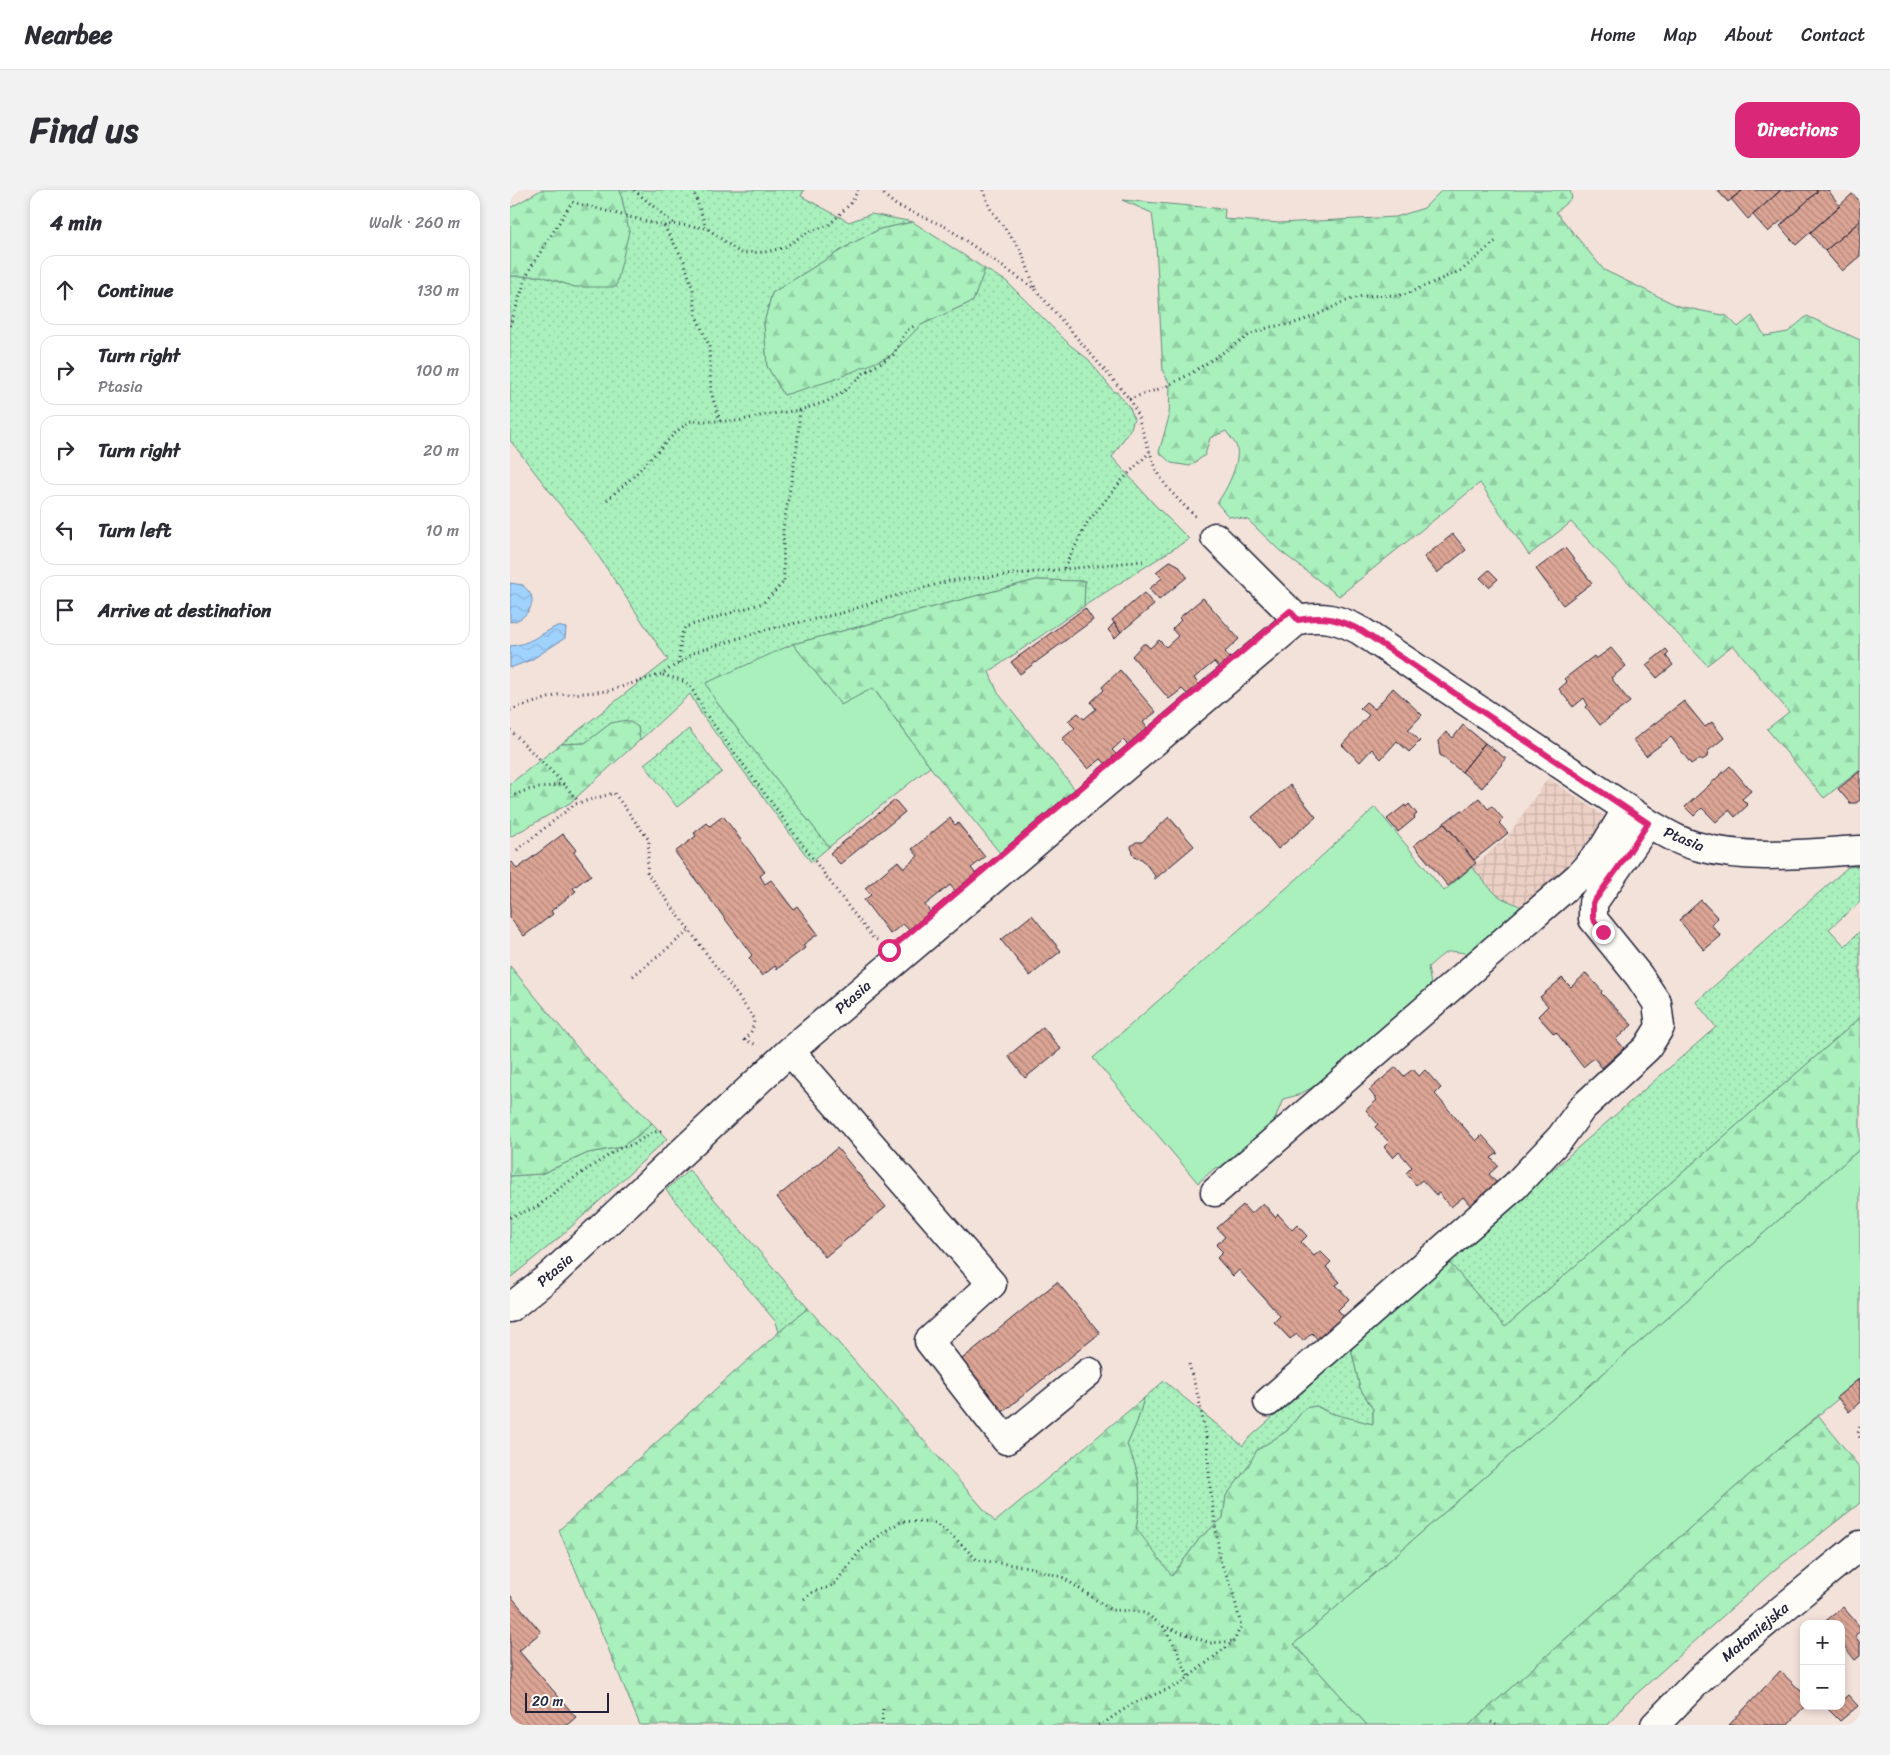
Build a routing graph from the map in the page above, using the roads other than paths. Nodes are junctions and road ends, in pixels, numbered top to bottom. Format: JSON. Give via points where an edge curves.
{"nodes":[{"id":1,"x":1215,"y":537,"type":"road end"},
{"id":2,"x":1298,"y":620,"type":"junction"},
{"id":3,"x":1638,"y":816,"type":"junction"},
{"id":4,"x":1860,"y":850,"type":"edge"},
{"id":5,"x":790,"y":1051,"type":"junction"},
{"id":6,"x":1215,"y":1192,"type":"dead end"},
{"id":7,"x":510,"y":1308,"type":"edge"},
{"id":8,"x":1090,"y":1372,"type":"dead end"},
{"id":9,"x":1268,"y":1402,"type":"dead end"},
{"id":10,"x":1860,"y":1545,"type":"edge"},
{"id":11,"x":1655,"y":1725,"type":"edge"}],
"edges":[{"from":1,"to":2,"type":"street"},
{"from":2,"to":3,"type":"street","name":"Ptasia","via":[[1315,616],[1343,621],[1362,631]]},
{"from":2,"to":5,"type":"street","name":"Ptasia"},
{"from":3,"to":4,"type":"street","name":"Ptasia","via":[[1699,847],[1735,854]]},
{"from":3,"to":6,"type":"street","via":[[1604,847],[1579,876]]},
{"from":3,"to":9,"type":"street","via":[[1627,855],[1593,903],[1593,919],[1657,1003],[1660,1028],[1647,1048],[1582,1108],[1515,1186]]},
{"from":5,"to":7,"type":"street","name":"Ptasia","via":[[551,1275]]},
{"from":5,"to":8,"type":"street","via":[[992,1284],[928,1341],[1006,1440]]},
{"from":10,"to":11,"type":"street","name":"Małomiejska","via":[[1735,1648]]}]}
